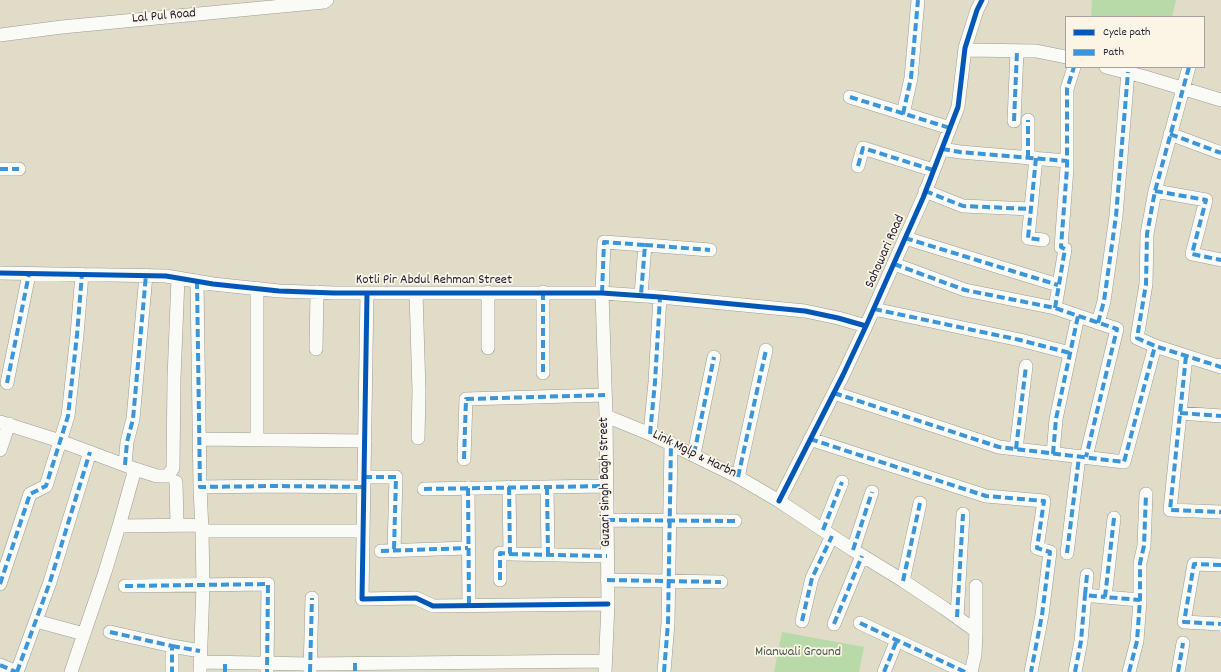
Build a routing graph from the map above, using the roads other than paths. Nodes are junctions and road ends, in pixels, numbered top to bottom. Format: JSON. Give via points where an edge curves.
{"nodes":[{"id":1,"x":327,"y":0,"type":"edge"},
{"id":2,"x":918,"y":0,"type":"edge"},
{"id":3,"x":982,"y":0,"type":"edge"},
{"id":4,"x":0,"y":39,"type":"edge"},
{"id":5,"x":965,"y":50,"type":"junction"},
{"id":6,"x":1016,"y":51,"type":"junction"},
{"id":7,"x":1065,"y":57,"type":"edge"},
{"id":8,"x":1074,"y":68,"type":"edge"},
{"id":9,"x":1110,"y":68,"type":"edge"},
{"id":10,"x":1189,"y":68,"type":"edge"},
{"id":11,"x":1128,"y":72,"type":"junction"},
{"id":12,"x":1184,"y":88,"type":"junction"},
{"id":13,"x":850,"y":97,"type":"dead end"},
{"id":14,"x":1221,"y":100,"type":"edge"},
{"id":15,"x":903,"y":114,"type":"junction"},
{"id":16,"x":1028,"y":120,"type":"dead end"},
{"id":17,"x":1014,"y":121,"type":"dead end"},
{"id":18,"x":950,"y":128,"type":"junction"},
{"id":19,"x":1170,"y":134,"type":"junction"},
{"id":20,"x":942,"y":149,"type":"junction"},
{"id":21,"x":1221,"y":153,"type":"edge"},
{"id":22,"x":1032,"y":158,"type":"junction"},
{"id":23,"x":1067,"y":161,"type":"junction"},
{"id":24,"x":858,"y":166,"type":"dead end"},
{"id":25,"x":0,"y":169,"type":"edge"},
{"id":26,"x":19,"y":169,"type":"dead end"},
{"id":27,"x":934,"y":170,"type":"junction"},
{"id":28,"x":925,"y":191,"type":"junction"},
{"id":29,"x":1155,"y":191,"type":"junction"},
{"id":30,"x":1031,"y":209,"type":"junction"},
{"id":31,"x":905,"y":238,"type":"junction"},
{"id":32,"x":1044,"y":240,"type":"dead end"},
{"id":33,"x":645,"y":245,"type":"junction"},
{"id":34,"x":710,"y":250,"type":"dead end"},
{"id":35,"x":1221,"y":260,"type":"edge"},
{"id":36,"x":894,"y":264,"type":"junction"},
{"id":37,"x":0,"y":273,"type":"edge"},
{"id":38,"x":29,"y":274,"type":"junction"},
{"id":39,"x":82,"y":274,"type":"junction"},
{"id":40,"x":146,"y":275,"type":"junction"},
{"id":41,"x":178,"y":278,"type":"junction"},
{"id":42,"x":197,"y":281,"type":"junction"},
{"id":43,"x":1058,"y":285,"type":"junction"},
{"id":44,"x":257,"y":288,"type":"junction"},
{"id":45,"x":317,"y":292,"type":"junction"},
{"id":46,"x":488,"y":292,"type":"junction"},
{"id":47,"x":543,"y":292,"type":"junction"},
{"id":48,"x":367,"y":293,"type":"junction"},
{"id":49,"x":416,"y":293,"type":"junction"},
{"id":50,"x":602,"y":293,"type":"junction"},
{"id":51,"x":641,"y":296,"type":"junction"},
{"id":52,"x":660,"y":297,"type":"junction"},
{"id":53,"x":1054,"y":308,"type":"junction"},
{"id":54,"x":874,"y":309,"type":"junction"},
{"id":55,"x":1078,"y":316,"type":"junction"},
{"id":56,"x":1098,"y":323,"type":"junction"},
{"id":57,"x":866,"y":326,"type":"junction"},
{"id":58,"x":1155,"y":346,"type":"junction"},
{"id":59,"x":488,"y":348,"type":"dead end"},
{"id":60,"x":316,"y":349,"type":"dead end"},
{"id":61,"x":766,"y":350,"type":"dead end"},
{"id":62,"x":1070,"y":353,"type":"junction"},
{"id":63,"x":1186,"y":356,"type":"junction"},
{"id":64,"x":714,"y":358,"type":"dead end"},
{"id":65,"x":1221,"y":365,"type":"edge"},
{"id":66,"x":1026,"y":366,"type":"dead end"},
{"id":67,"x":543,"y":373,"type":"dead end"},
{"id":68,"x":6,"y":383,"type":"dead end"},
{"id":69,"x":834,"y":393,"type":"junction"},
{"id":70,"x":605,"y":395,"type":"junction"},
{"id":71,"x":1180,"y":413,"type":"junction"},
{"id":72,"x":606,"y":416,"type":"junction"},
{"id":73,"x":1221,"y":416,"type":"edge"},
{"id":74,"x":4,"y":423,"type":"edge"},
{"id":75,"x":650,"y":434,"type":"junction"},
{"id":76,"x":199,"y":438,"type":"junction"},
{"id":77,"x":418,"y":438,"type":"dead end"},
{"id":78,"x":258,"y":439,"type":"junction"},
{"id":79,"x":810,"y":439,"type":"junction"},
{"id":80,"x":60,"y":441,"type":"junction"},
{"id":81,"x":365,"y":441,"type":"junction"},
{"id":82,"x":671,"y":443,"type":"junction"},
{"id":83,"x":1016,"y":449,"type":"junction"},
{"id":84,"x":0,"y":450,"type":"edge"},
{"id":85,"x":90,"y":452,"type":"junction"},
{"id":86,"x":694,"y":454,"type":"junction"},
{"id":87,"x":1053,"y":454,"type":"junction"},
{"id":88,"x":1082,"y":457,"type":"junction"},
{"id":89,"x":464,"y":460,"type":"dead end"},
{"id":90,"x":130,"y":467,"type":"junction"},
{"id":91,"x":738,"y":476,"type":"junction"},
{"id":92,"x":176,"y":482,"type":"dead end"},
{"id":93,"x":364,"y":482,"type":"junction"},
{"id":94,"x":842,"y":482,"type":"dead end"},
{"id":95,"x":606,"y":486,"type":"junction"},
{"id":96,"x":200,"y":487,"type":"junction"},
{"id":97,"x":509,"y":487,"type":"junction"},
{"id":98,"x":547,"y":487,"type":"junction"},
{"id":99,"x":424,"y":488,"type":"dead end"},
{"id":100,"x":468,"y":488,"type":"junction"},
{"id":101,"x":872,"y":492,"type":"dead end"},
{"id":102,"x":1146,"y":494,"type":"dead end"},
{"id":103,"x":779,"y":501,"type":"junction"},
{"id":104,"x":920,"y":503,"type":"dead end"},
{"id":105,"x":1221,"y":512,"type":"edge"},
{"id":106,"x":963,"y":514,"type":"dead end"},
{"id":107,"x":1114,"y":518,"type":"dead end"},
{"id":108,"x":607,"y":520,"type":"junction"},
{"id":109,"x":669,"y":520,"type":"junction"},
{"id":110,"x":735,"y":521,"type":"dead end"},
{"id":111,"x":177,"y":525,"type":"junction"},
{"id":112,"x":119,"y":526,"type":"junction"},
{"id":113,"x":202,"y":528,"type":"junction"},
{"id":114,"x":363,"y":531,"type":"junction"},
{"id":115,"x":827,"y":533,"type":"junction"},
{"id":116,"x":468,"y":548,"type":"junction"},
{"id":117,"x":381,"y":550,"type":"dead end"},
{"id":118,"x":394,"y":550,"type":"junction"},
{"id":119,"x":1067,"y":552,"type":"dead end"},
{"id":120,"x":858,"y":553,"type":"junction"},
{"id":121,"x":510,"y":554,"type":"junction"},
{"id":122,"x":548,"y":554,"type":"junction"},
{"id":123,"x":607,"y":556,"type":"junction"},
{"id":124,"x":1221,"y":565,"type":"edge"},
{"id":125,"x":1087,"y":576,"type":"dead end"},
{"id":126,"x":500,"y":580,"type":"dead end"},
{"id":127,"x":608,"y":580,"type":"junction"},
{"id":128,"x":668,"y":581,"type":"junction"},
{"id":129,"x":903,"y":581,"type":"junction"},
{"id":130,"x":721,"y":582,"type":"dead end"},
{"id":131,"x":0,"y":584,"type":"edge"},
{"id":132,"x":202,"y":585,"type":"junction"},
{"id":133,"x":125,"y":586,"type":"dead end"},
{"id":134,"x":976,"y":586,"type":"dead end"},
{"id":135,"x":1085,"y":595,"type":"junction"},
{"id":136,"x":1105,"y":596,"type":"junction"},
{"id":137,"x":312,"y":598,"type":"dead end"},
{"id":138,"x":1140,"y":600,"type":"junction"},
{"id":139,"x":608,"y":604,"type":"junction"},
{"id":140,"x":469,"y":606,"type":"junction"},
{"id":141,"x":956,"y":617,"type":"junction"},
{"id":142,"x":36,"y":621,"type":"junction"},
{"id":143,"x":802,"y":621,"type":"dead end"},
{"id":144,"x":860,"y":623,"type":"dead end"},
{"id":145,"x":834,"y":624,"type":"dead end"},
{"id":146,"x":1221,"y":624,"type":"edge"},
{"id":147,"x":976,"y":631,"type":"junction"},
{"id":148,"x":110,"y":632,"type":"dead end"},
{"id":149,"x":84,"y":634,"type":"junction"},
{"id":150,"x":897,"y":640,"type":"junction"},
{"id":151,"x":1183,"y":643,"type":"dead end"},
{"id":152,"x":172,"y":646,"type":"junction"},
{"id":153,"x":200,"y":662,"type":"edge"},
{"id":154,"x":0,"y":665,"type":"edge"},
{"id":155,"x":605,"y":666,"type":"edge"},
{"id":156,"x":225,"y":667,"type":"edge"},
{"id":157,"x":403,"y":667,"type":"edge"},
{"id":158,"x":267,"y":668,"type":"edge"},
{"id":159,"x":310,"y":668,"type":"edge"},
{"id":160,"x":355,"y":668,"type":"edge"},
{"id":161,"x":16,"y":672,"type":"edge"},
{"id":162,"x":71,"y":672,"type":"edge"},
{"id":163,"x":172,"y":672,"type":"edge"},
{"id":164,"x":664,"y":672,"type":"edge"},
{"id":165,"x":884,"y":672,"type":"edge"},
{"id":166,"x":965,"y":672,"type":"edge"},
{"id":167,"x":971,"y":672,"type":"edge"},
{"id":168,"x":1031,"y":672,"type":"edge"},
{"id":169,"x":1075,"y":672,"type":"edge"},
{"id":170,"x":1129,"y":672,"type":"edge"},
{"id":171,"x":1178,"y":672,"type":"edge"}],
"edges":[{"from":1,"to":4,"type":"street","name":"Lal Pul Road","via":[[62,27]]},
{"from":2,"to":15,"type":"street","via":[[911,78]]},
{"from":3,"to":5,"type":"street","name":"Sahowari Road"},
{"from":5,"to":6,"type":"street"},
{"from":5,"to":18,"type":"street","name":"Sahowari Road","via":[[958,107]]},
{"from":6,"to":7,"type":"street"},
{"from":6,"to":17,"type":"street"},
{"from":8,"to":23,"type":"street","via":[[1067,89]]},
{"from":9,"to":11,"type":"street"},
{"from":10,"to":12,"type":"street"},
{"from":11,"to":12,"type":"street"},
{"from":11,"to":56,"type":"street","via":[[1116,216],[1104,301]]},
{"from":12,"to":14,"type":"street"},
{"from":12,"to":19,"type":"street"},
{"from":13,"to":15,"type":"street"},
{"from":15,"to":18,"type":"street"},
{"from":16,"to":22,"type":"street"},
{"from":18,"to":20,"type":"street","name":"Sahowari Road"},
{"from":19,"to":21,"type":"street"},
{"from":19,"to":29,"type":"street"},
{"from":20,"to":22,"type":"street"},
{"from":20,"to":27,"type":"street","name":"Sahowari Road"},
{"from":22,"to":23,"type":"street"},
{"from":22,"to":30,"type":"street"},
{"from":23,"to":43,"type":"street","via":[[1061,247],[1065,249]]},
{"from":24,"to":27,"type":"street","via":[[863,148]]},
{"from":25,"to":26,"type":"street"},
{"from":27,"to":28,"type":"street","name":"Sahowari Road"},
{"from":28,"to":30,"type":"street","via":[[963,206]]},
{"from":28,"to":31,"type":"street","name":"Sahowari Road"},
{"from":29,"to":35,"type":"street","via":[[1206,200],[1192,254]]},
{"from":29,"to":58,"type":"street","via":[[1147,234],[1146,284],[1137,338]]},
{"from":30,"to":32,"type":"street","via":[[1028,238]]},
{"from":31,"to":36,"type":"street","name":"Sahowari Road"},
{"from":31,"to":43,"type":"street"},
{"from":33,"to":34,"type":"street"},
{"from":33,"to":50,"type":"street","name":"Guzari Singh Bagh Street","via":[[604,242]]},
{"from":33,"to":51,"type":"street"},
{"from":36,"to":53,"type":"street","via":[[965,290]]},
{"from":36,"to":54,"type":"street","name":"Sahowari Road"},
{"from":37,"to":38,"type":"street","name":"Kotli Pir Abdul Rehman Street"},
{"from":38,"to":39,"type":"street","name":"Kotli Pir Abdul Rehman Street"},
{"from":38,"to":68,"type":"street"},
{"from":39,"to":40,"type":"street","name":"Kotli Pir Abdul Rehman Street"},
{"from":39,"to":80,"type":"street","via":[[68,416]]},
{"from":40,"to":41,"type":"street","name":"Kotli Pir Abdul Rehman Street"},
{"from":40,"to":90,"type":"street","via":[[133,419],[127,442]]},
{"from":41,"to":42,"type":"street","name":"Kotli Pir Abdul Rehman Street"},
{"from":41,"to":90,"type":"street","via":[[173,468],[168,476],[157,476]]},
{"from":42,"to":44,"type":"street","name":"Kotli Pir Abdul Rehman Street"},
{"from":42,"to":76,"type":"street"},
{"from":43,"to":53,"type":"street"},
{"from":44,"to":45,"type":"street","name":"Kotli Pir Abdul Rehman Street"},
{"from":44,"to":78,"type":"street"},
{"from":45,"to":48,"type":"street","name":"Kotli Pir Abdul Rehman Street"},
{"from":45,"to":60,"type":"street"},
{"from":46,"to":47,"type":"street","name":"Kotli Pir Abdul Rehman Street"},
{"from":46,"to":49,"type":"street","name":"Kotli Pir Abdul Rehman Street"},
{"from":46,"to":59,"type":"street"},
{"from":47,"to":50,"type":"street","name":"Kotli Pir Abdul Rehman Street"},
{"from":47,"to":67,"type":"street"},
{"from":48,"to":49,"type":"street","name":"Kotli Pir Abdul Rehman Street"},
{"from":48,"to":81,"type":"street"},
{"from":49,"to":77,"type":"street"},
{"from":50,"to":51,"type":"street","name":"Kotli Pir Abdul Rehman Street"},
{"from":50,"to":70,"type":"street","name":"Guzari Singh Bagh Street"},
{"from":51,"to":52,"type":"street","name":"Kotli Pir Abdul Rehman Street"},
{"from":52,"to":57,"type":"street","name":"Kotli Pir Abdul Rehman Street","via":[[805,311]]},
{"from":52,"to":75,"type":"street","via":[[656,382]]},
{"from":53,"to":55,"type":"street"},
{"from":54,"to":57,"type":"street","name":"Sahowari Road"},
{"from":54,"to":62,"type":"street"},
{"from":55,"to":56,"type":"street"},
{"from":55,"to":62,"type":"street"},
{"from":56,"to":88,"type":"street","via":[[1117,329]]},
{"from":57,"to":69,"type":"street","name":"Sahowari Road"},
{"from":58,"to":63,"type":"street"},
{"from":58,"to":88,"type":"street","via":[[1124,462]]},
{"from":61,"to":91,"type":"street"},
{"from":62,"to":87,"type":"street","via":[[1056,419]]},
{"from":63,"to":65,"type":"street"},
{"from":63,"to":71,"type":"street"},
{"from":64,"to":86,"type":"street"},
{"from":66,"to":83,"type":"street"},
{"from":69,"to":79,"type":"street","name":"Sahowari Road"},
{"from":69,"to":83,"type":"street","via":[[999,447]]},
{"from":70,"to":72,"type":"street","name":"Guzari Singh Bagh Street"},
{"from":70,"to":89,"type":"street","via":[[466,398]]},
{"from":71,"to":73,"type":"street"},
{"from":71,"to":105,"type":"street","via":[[1170,510]]},
{"from":72,"to":75,"type":"street","name":"Link Mglp & Harbn"},
{"from":72,"to":95,"type":"street","name":"Guzari Singh Bagh Street"},
{"from":74,"to":80,"type":"street"},
{"from":74,"to":84,"type":"street"},
{"from":75,"to":82,"type":"street","name":"Link Mglp & Harbn"},
{"from":76,"to":78,"type":"street"},
{"from":76,"to":96,"type":"street"},
{"from":78,"to":81,"type":"street"},
{"from":79,"to":103,"type":"street","name":"Sahowari Road"},
{"from":79,"to":168,"type":"street","via":[[986,496],[1044,501],[1037,548],[1050,552],[1042,616]]},
{"from":80,"to":85,"type":"street"},
{"from":80,"to":131,"type":"street","via":[[46,486],[30,494]]},
{"from":81,"to":93,"type":"street"},
{"from":82,"to":86,"type":"street","name":"Link Mglp & Harbn"},
{"from":82,"to":109,"type":"street"},
{"from":83,"to":87,"type":"street"},
{"from":85,"to":90,"type":"street"},
{"from":85,"to":142,"type":"street"},
{"from":86,"to":91,"type":"street","name":"Link Mglp & Harbn"},
{"from":87,"to":88,"type":"street"},
{"from":88,"to":119,"type":"street"},
{"from":90,"to":112,"type":"street"},
{"from":91,"to":103,"type":"street","name":"Link Mglp & Harbn"},
{"from":92,"to":111,"type":"street"},
{"from":93,"to":96,"type":"street"},
{"from":93,"to":114,"type":"street"},
{"from":93,"to":118,"type":"street","via":[[396,477]]},
{"from":94,"to":115,"type":"street"},
{"from":95,"to":98,"type":"street"},
{"from":95,"to":108,"type":"street","name":"Guzari Singh Bagh Street"},
{"from":96,"to":113,"type":"street"},
{"from":97,"to":98,"type":"street"},
{"from":97,"to":100,"type":"street"},
{"from":97,"to":121,"type":"street"},
{"from":98,"to":122,"type":"street"},
{"from":99,"to":100,"type":"street"},
{"from":100,"to":116,"type":"street"},
{"from":101,"to":120,"type":"street"},
{"from":102,"to":138,"type":"street","via":[[1144,546],[1140,563]]},
{"from":103,"to":115,"type":"street","name":"Link Mglp & Harbn"},
{"from":104,"to":129,"type":"street"},
{"from":106,"to":141,"type":"street"},
{"from":107,"to":136,"type":"street"},
{"from":108,"to":109,"type":"street"},
{"from":108,"to":123,"type":"street","name":"Guzari Singh Bagh Street"},
{"from":109,"to":110,"type":"street"},
{"from":109,"to":128,"type":"street"},
{"from":111,"to":112,"type":"street"},
{"from":111,"to":113,"type":"street"},
{"from":112,"to":149,"type":"street"},
{"from":113,"to":114,"type":"street"},
{"from":113,"to":132,"type":"street"},
{"from":114,"to":140,"type":"street","via":[[362,599],[416,598],[433,606]]},
{"from":115,"to":120,"type":"street","name":"Link Mglp & Harbn"},
{"from":115,"to":143,"type":"street","via":[[812,578]]},
{"from":116,"to":118,"type":"street"},
{"from":116,"to":140,"type":"street"},
{"from":117,"to":118,"type":"street"},
{"from":120,"to":129,"type":"street","name":"Link Mglp & Harbn"},
{"from":120,"to":145,"type":"street"},
{"from":121,"to":122,"type":"street"},
{"from":121,"to":126,"type":"street","via":[[500,553]]},
{"from":122,"to":123,"type":"street"},
{"from":123,"to":127,"type":"street","name":"Guzari Singh Bagh Street"},
{"from":124,"to":146,"type":"street","via":[[1194,564],[1184,622]]},
{"from":125,"to":135,"type":"street"},
{"from":127,"to":128,"type":"street"},
{"from":127,"to":139,"type":"street","name":"Guzari Singh Bagh Street"},
{"from":128,"to":130,"type":"street"},
{"from":128,"to":164,"type":"street"},
{"from":129,"to":141,"type":"street","name":"Link Mglp & Harbn"},
{"from":132,"to":133,"type":"street"},
{"from":132,"to":153,"type":"street"},
{"from":132,"to":158,"type":"street","via":[[268,584]]},
{"from":134,"to":147,"type":"street"},
{"from":135,"to":136,"type":"street"},
{"from":135,"to":169,"type":"street"},
{"from":136,"to":138,"type":"street"},
{"from":137,"to":159,"type":"street"},
{"from":138,"to":170,"type":"street","via":[[1137,641]]},
{"from":139,"to":140,"type":"street"},
{"from":139,"to":155,"type":"street","name":"Guzari Singh Bagh Street"},
{"from":141,"to":147,"type":"street","name":"Link Mglp & Harbn"},
{"from":142,"to":149,"type":"street"},
{"from":142,"to":161,"type":"street"},
{"from":144,"to":150,"type":"street"},
{"from":147,"to":167,"type":"street"},
{"from":148,"to":152,"type":"street"},
{"from":149,"to":162,"type":"street"},
{"from":150,"to":165,"type":"street"},
{"from":150,"to":166,"type":"street"},
{"from":151,"to":171,"type":"street"},
{"from":152,"to":153,"type":"street"},
{"from":152,"to":163,"type":"street"},
{"from":153,"to":156,"type":"street"},
{"from":154,"to":161,"type":"street"},
{"from":155,"to":157,"type":"street"},
{"from":156,"to":158,"type":"street"},
{"from":157,"to":160,"type":"street"},
{"from":158,"to":159,"type":"street"},
{"from":159,"to":160,"type":"street"}]}
